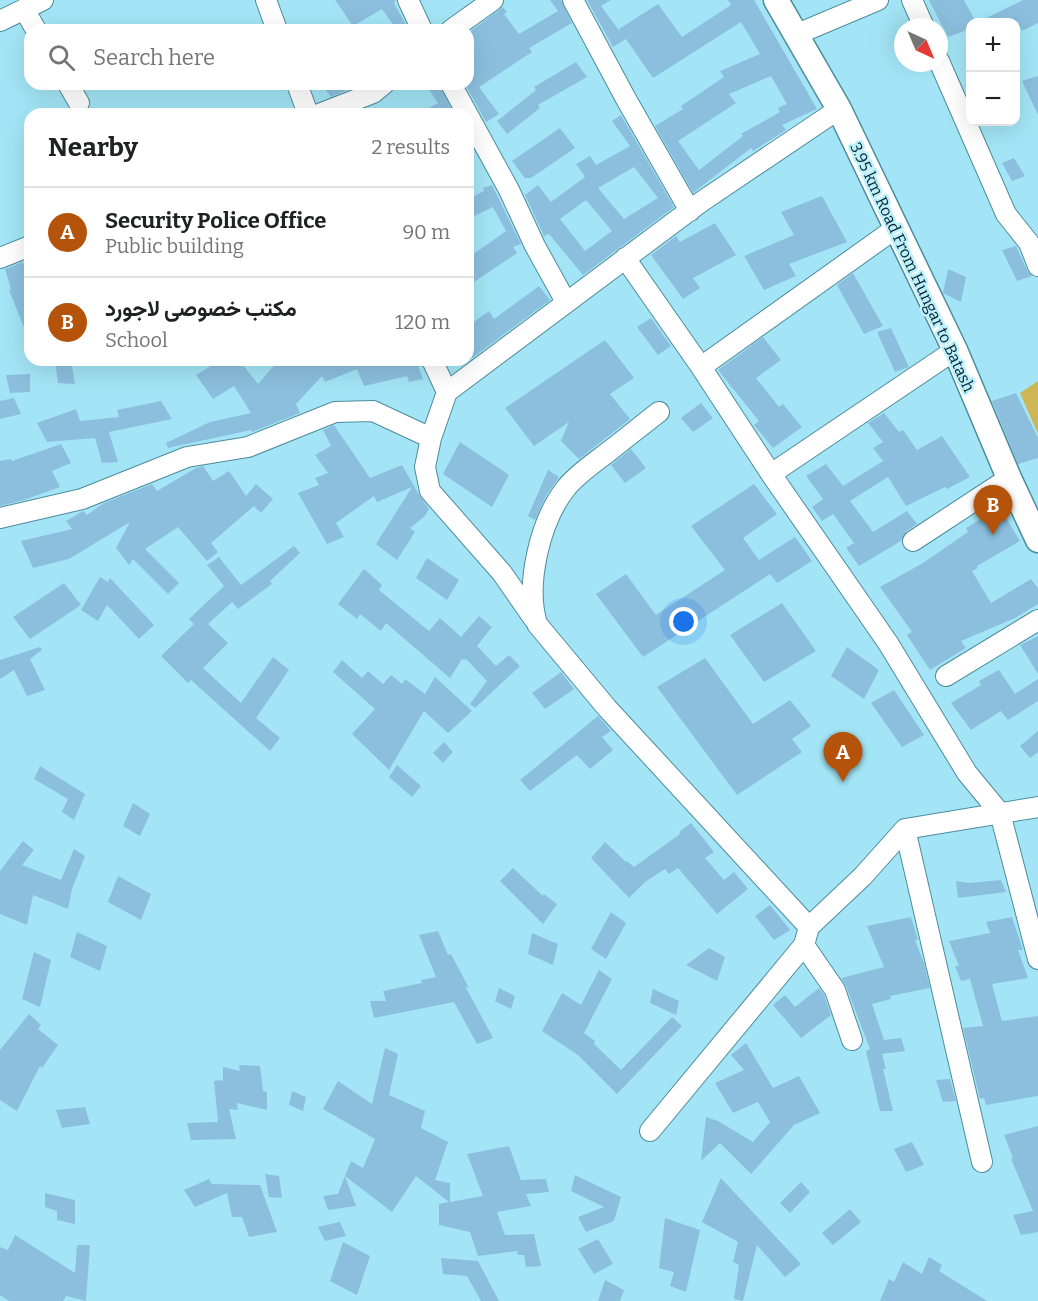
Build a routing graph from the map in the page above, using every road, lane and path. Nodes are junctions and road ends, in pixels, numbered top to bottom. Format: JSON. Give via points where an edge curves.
{"nodes":[{"id":1,"x":43,"y":0,"type":"edge"},
{"id":2,"x":266,"y":0,"type":"edge"},
{"id":3,"x":408,"y":0,"type":"edge"},
{"id":4,"x":493,"y":0,"type":"edge"},
{"id":5,"x":573,"y":0,"type":"edge"},
{"id":6,"x":776,"y":0,"type":"edge"},
{"id":7,"x":878,"y":0,"type":"edge"},
{"id":8,"x":912,"y":0,"type":"edge"},
{"id":9,"x":24,"y":9,"type":"junction"},
{"id":10,"x":920,"y":18,"type":"edge"},
{"id":11,"x":0,"y":21,"type":"edge"},
{"id":12,"x":33,"y":24,"type":"edge"},
{"id":13,"x":275,"y":24,"type":"edge"},
{"id":14,"x":419,"y":24,"type":"edge"},
{"id":15,"x":459,"y":24,"type":"edge"},
{"id":16,"x":795,"y":35,"type":"junction"},
{"id":17,"x":944,"y":72,"type":"edge"},
{"id":18,"x":72,"y":90,"type":"edge"},
{"id":19,"x":300,"y":90,"type":"edge"},
{"id":20,"x":377,"y":90,"type":"edge"},
{"id":21,"x":454,"y":90,"type":"edge"},
{"id":22,"x":80,"y":103,"type":"dead end"},
{"id":23,"x":311,"y":108,"type":"edge"},
{"id":24,"x":326,"y":108,"type":"edge"},
{"id":25,"x":464,"y":108,"type":"edge"},
{"id":26,"x":839,"y":109,"type":"junction"},
{"id":27,"x":474,"y":126,"type":"edge"},
{"id":28,"x":690,"y":211,"type":"junction"},
{"id":29,"x":896,"y":228,"type":"junction"},
{"id":30,"x":24,"y":248,"type":"edge"},
{"id":31,"x":0,"y":258,"type":"edge"},
{"id":32,"x":625,"y":258,"type":"junction"},
{"id":33,"x":1038,"y":266,"type":"edge"},
{"id":34,"x":566,"y":302,"type":"junction"},
{"id":35,"x":955,"y":350,"type":"junction"},
{"id":36,"x":435,"y":366,"type":"edge"},
{"id":37,"x":701,"y":367,"type":"junction"},
{"id":38,"x":447,"y":392,"type":"junction"},
{"id":39,"x":659,"y":412,"type":"dead end"},
{"id":40,"x":431,"y":438,"type":"junction"},
{"id":41,"x":771,"y":474,"type":"junction"},
{"id":42,"x":1009,"y":478,"type":"junction"},
{"id":43,"x":0,"y":518,"type":"edge"},
{"id":44,"x":1038,"y":540,"type":"edge"},
{"id":45,"x":913,"y":541,"type":"dead end"},
{"id":46,"x":1038,"y":620,"type":"edge"},
{"id":47,"x":537,"y":624,"type":"junction"},
{"id":48,"x":946,"y":675,"type":"dead end"},
{"id":49,"x":1038,"y":807,"type":"edge"},
{"id":50,"x":1000,"y":813,"type":"junction"},
{"id":51,"x":905,"y":828,"type":"junction"},
{"id":52,"x":806,"y":936,"type":"junction"},
{"id":53,"x":1038,"y":959,"type":"edge"},
{"id":54,"x":852,"y":1040,"type":"dead end"},
{"id":55,"x":650,"y":1131,"type":"dead end"},
{"id":56,"x":982,"y":1162,"type":"dead end"}],
"edges":[{"from":1,"to":9,"type":"street"},
{"from":2,"to":13,"type":"street"},
{"from":3,"to":14,"type":"street"},
{"from":4,"to":15,"type":"street"},
{"from":5,"to":28,"type":"street"},
{"from":6,"to":16,"type":"street","name":"3.95 km Road From Hungar to Batash"},
{"from":7,"to":16,"type":"street"},
{"from":8,"to":10,"type":"street"},
{"from":9,"to":11,"type":"street"},
{"from":9,"to":12,"type":"street"},
{"from":16,"to":26,"type":"street","name":"3.95 km Road From Hungar to Batash"},
{"from":17,"to":33,"type":"street","via":[[1006,214],[1029,243]]},
{"from":18,"to":22,"type":"street"},
{"from":19,"to":23,"type":"street"},
{"from":20,"to":24,"type":"street"},
{"from":21,"to":25,"type":"street"},
{"from":26,"to":28,"type":"street"},
{"from":26,"to":29,"type":"street","name":"3.95 km Road From Hungar to Batash"},
{"from":27,"to":34,"type":"street"},
{"from":28,"to":32,"type":"street"},
{"from":29,"to":35,"type":"street","name":"3.95 km Road From Hungar to Batash"},
{"from":29,"to":37,"type":"street"},
{"from":30,"to":31,"type":"street"},
{"from":32,"to":34,"type":"street"},
{"from":32,"to":37,"type":"street"},
{"from":34,"to":38,"type":"street"},
{"from":35,"to":41,"type":"street"},
{"from":35,"to":42,"type":"street","name":"3.95 km Road From Hungar to Batash"},
{"from":36,"to":38,"type":"street"},
{"from":37,"to":41,"type":"street"},
{"from":38,"to":40,"type":"street"},
{"from":39,"to":47,"type":"street","via":[[566,488],[547,522],[535,563],[532,610]]},
{"from":40,"to":43,"type":"street","via":[[374,411],[335,412],[248,447],[187,457],[82,499]]},
{"from":40,"to":47,"type":"street","via":[[425,467],[430,491],[502,573]]},
{"from":41,"to":50,"type":"street","via":[[888,644],[967,773]]},
{"from":42,"to":44,"type":"street","name":"3.95 km Road From Hungar to Batash"},
{"from":42,"to":45,"type":"street"},
{"from":46,"to":48,"type":"street"},
{"from":47,"to":52,"type":"street"},
{"from":49,"to":50,"type":"street"},
{"from":50,"to":51,"type":"street"},
{"from":50,"to":53,"type":"street"},
{"from":51,"to":52,"type":"street"},
{"from":51,"to":56,"type":"street"},
{"from":52,"to":54,"type":"street","via":[[835,990]]},
{"from":52,"to":55,"type":"street"}]}
